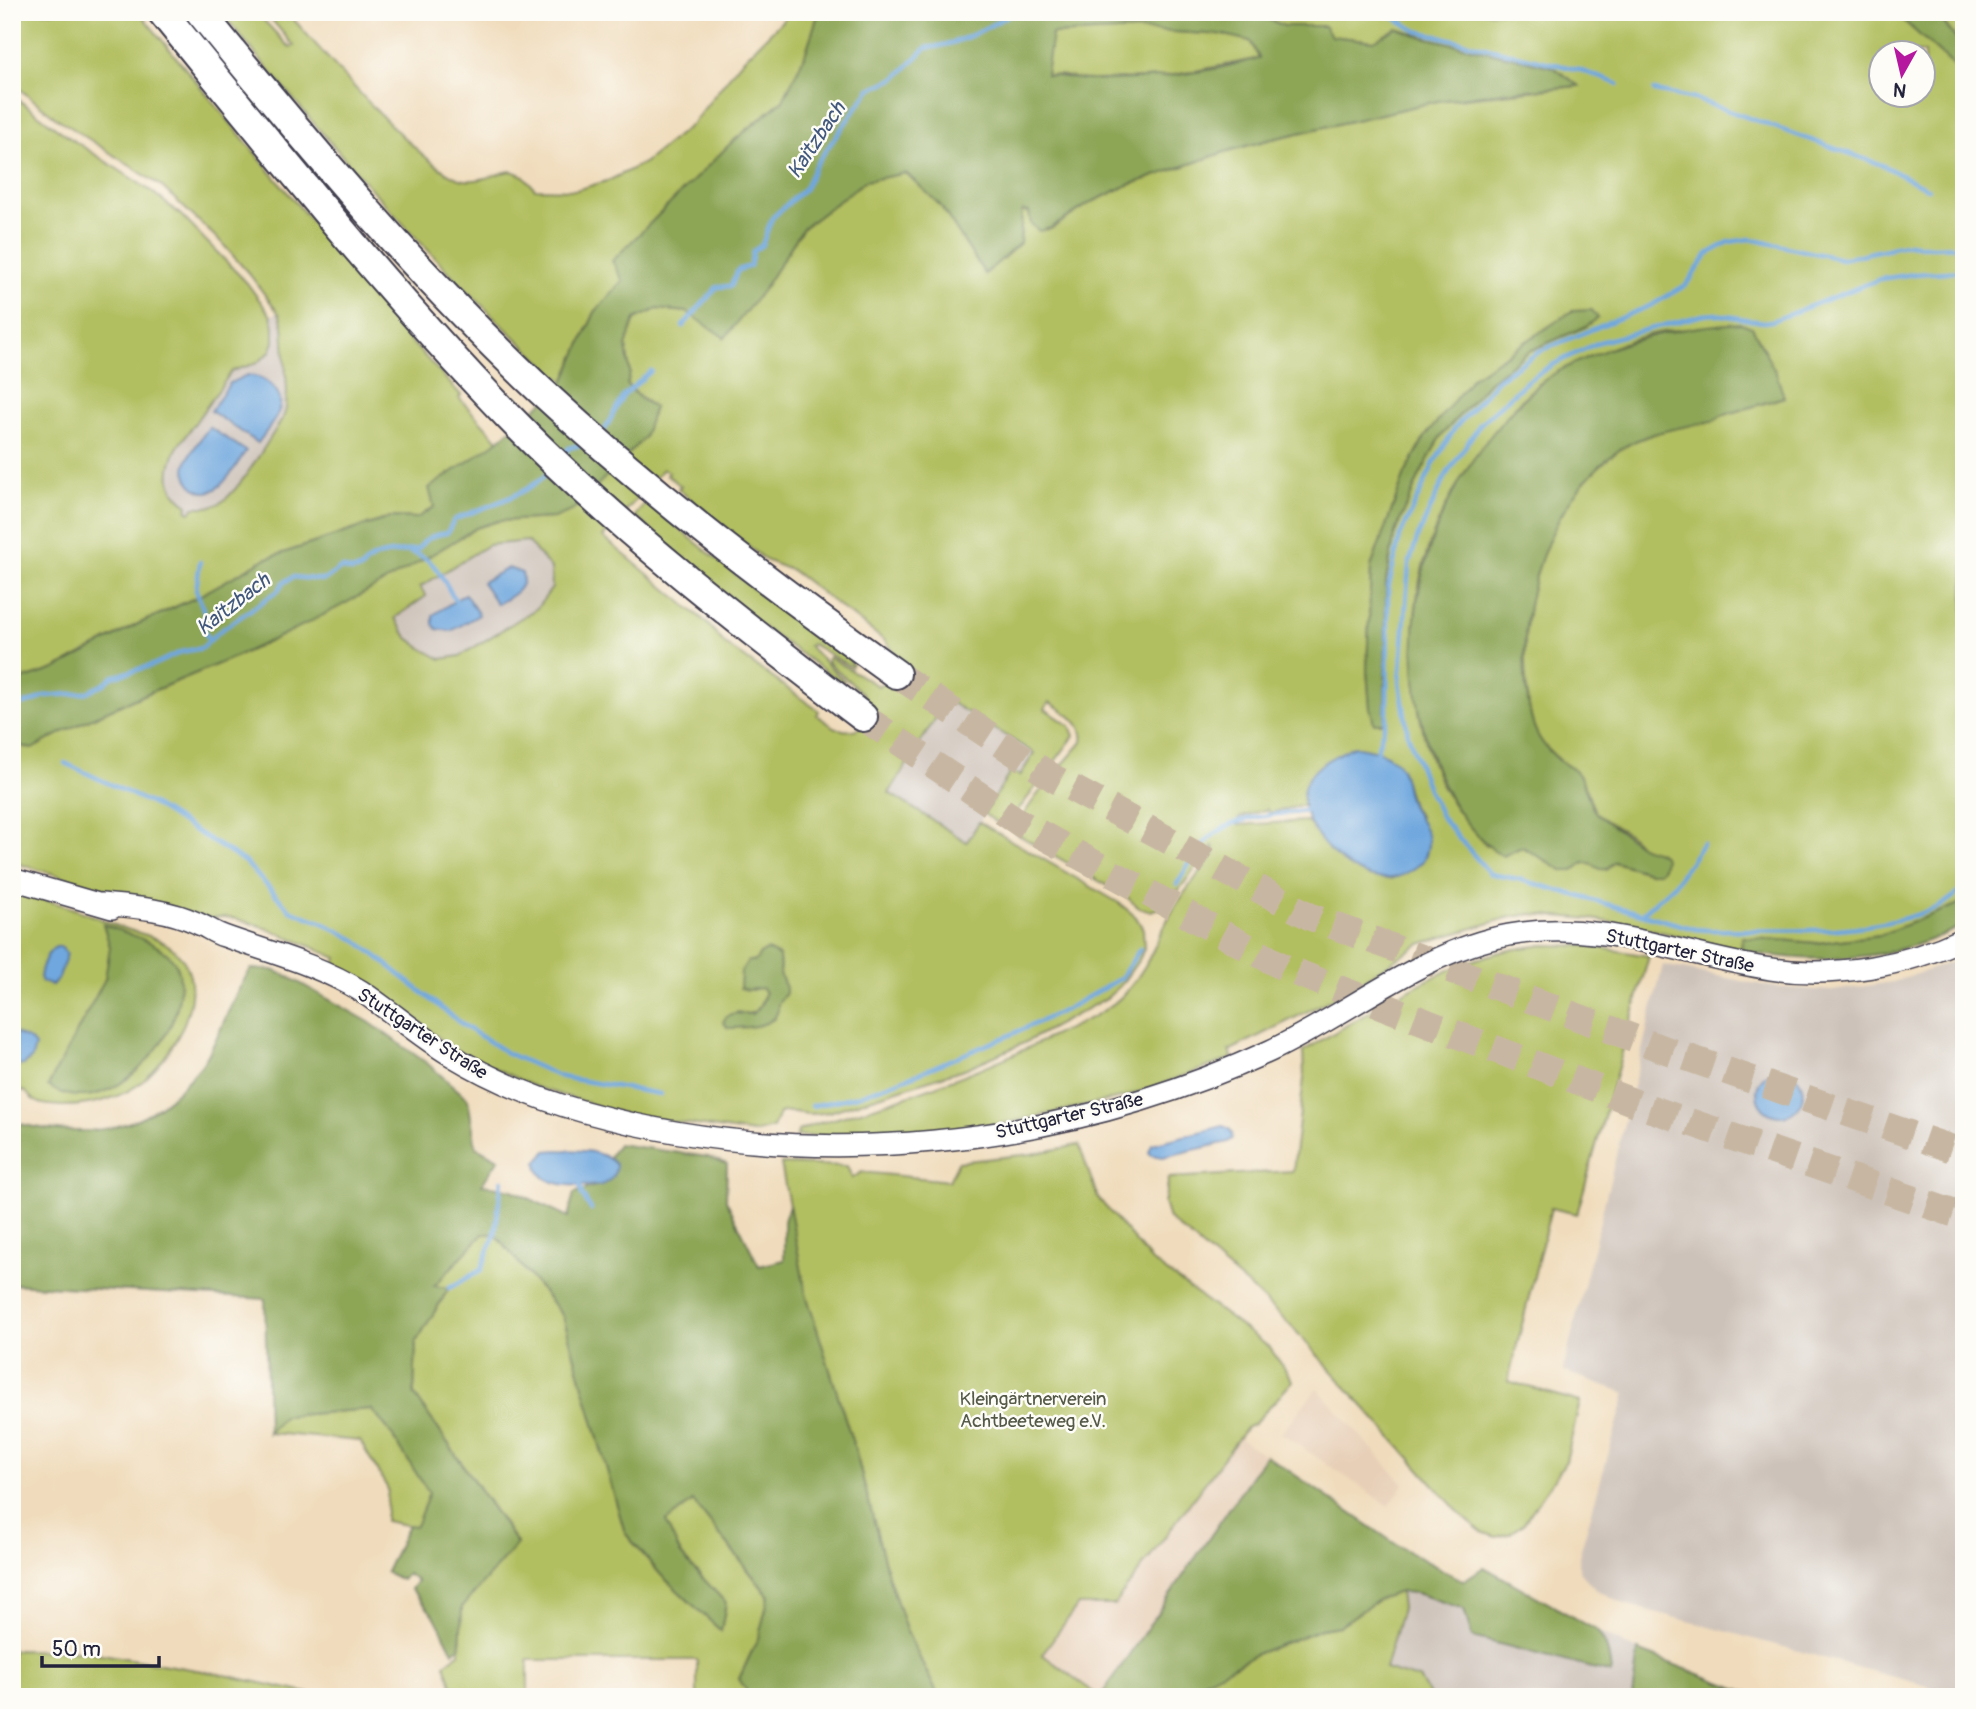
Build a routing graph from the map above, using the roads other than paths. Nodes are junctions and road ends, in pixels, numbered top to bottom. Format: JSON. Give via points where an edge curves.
{"nodes":[{"id":1,"x":162,"y":12,"type":"edge"},
{"id":2,"x":200,"y":12,"type":"edge"},
{"id":3,"x":896,"y":674,"type":"tunnel mouth"},
{"id":4,"x":863,"y":717,"type":"tunnel mouth"},
{"id":5,"x":12,"y":879,"type":"edge"},
{"id":6,"x":1964,"y":938,"type":"edge"}],
"edges":[{"from":1,"to":4,"type":"highway","via":[[423,327],[511,419],[624,526],[739,623]]},
{"from":2,"to":3,"type":"highway","via":[[300,134],[539,389],[654,491],[771,585]]},
{"from":5,"to":6,"type":"main road","name":"Stuttgarter Straße","via":[[146,922],[190,933],[219,934],[323,970],[447,1053],[530,1095],[649,1127],[820,1145],[960,1138],[1112,1110],[1262,1054],[1423,965],[1507,935],[1608,933],[1773,969],[1804,971],[1878,966]]}]}
